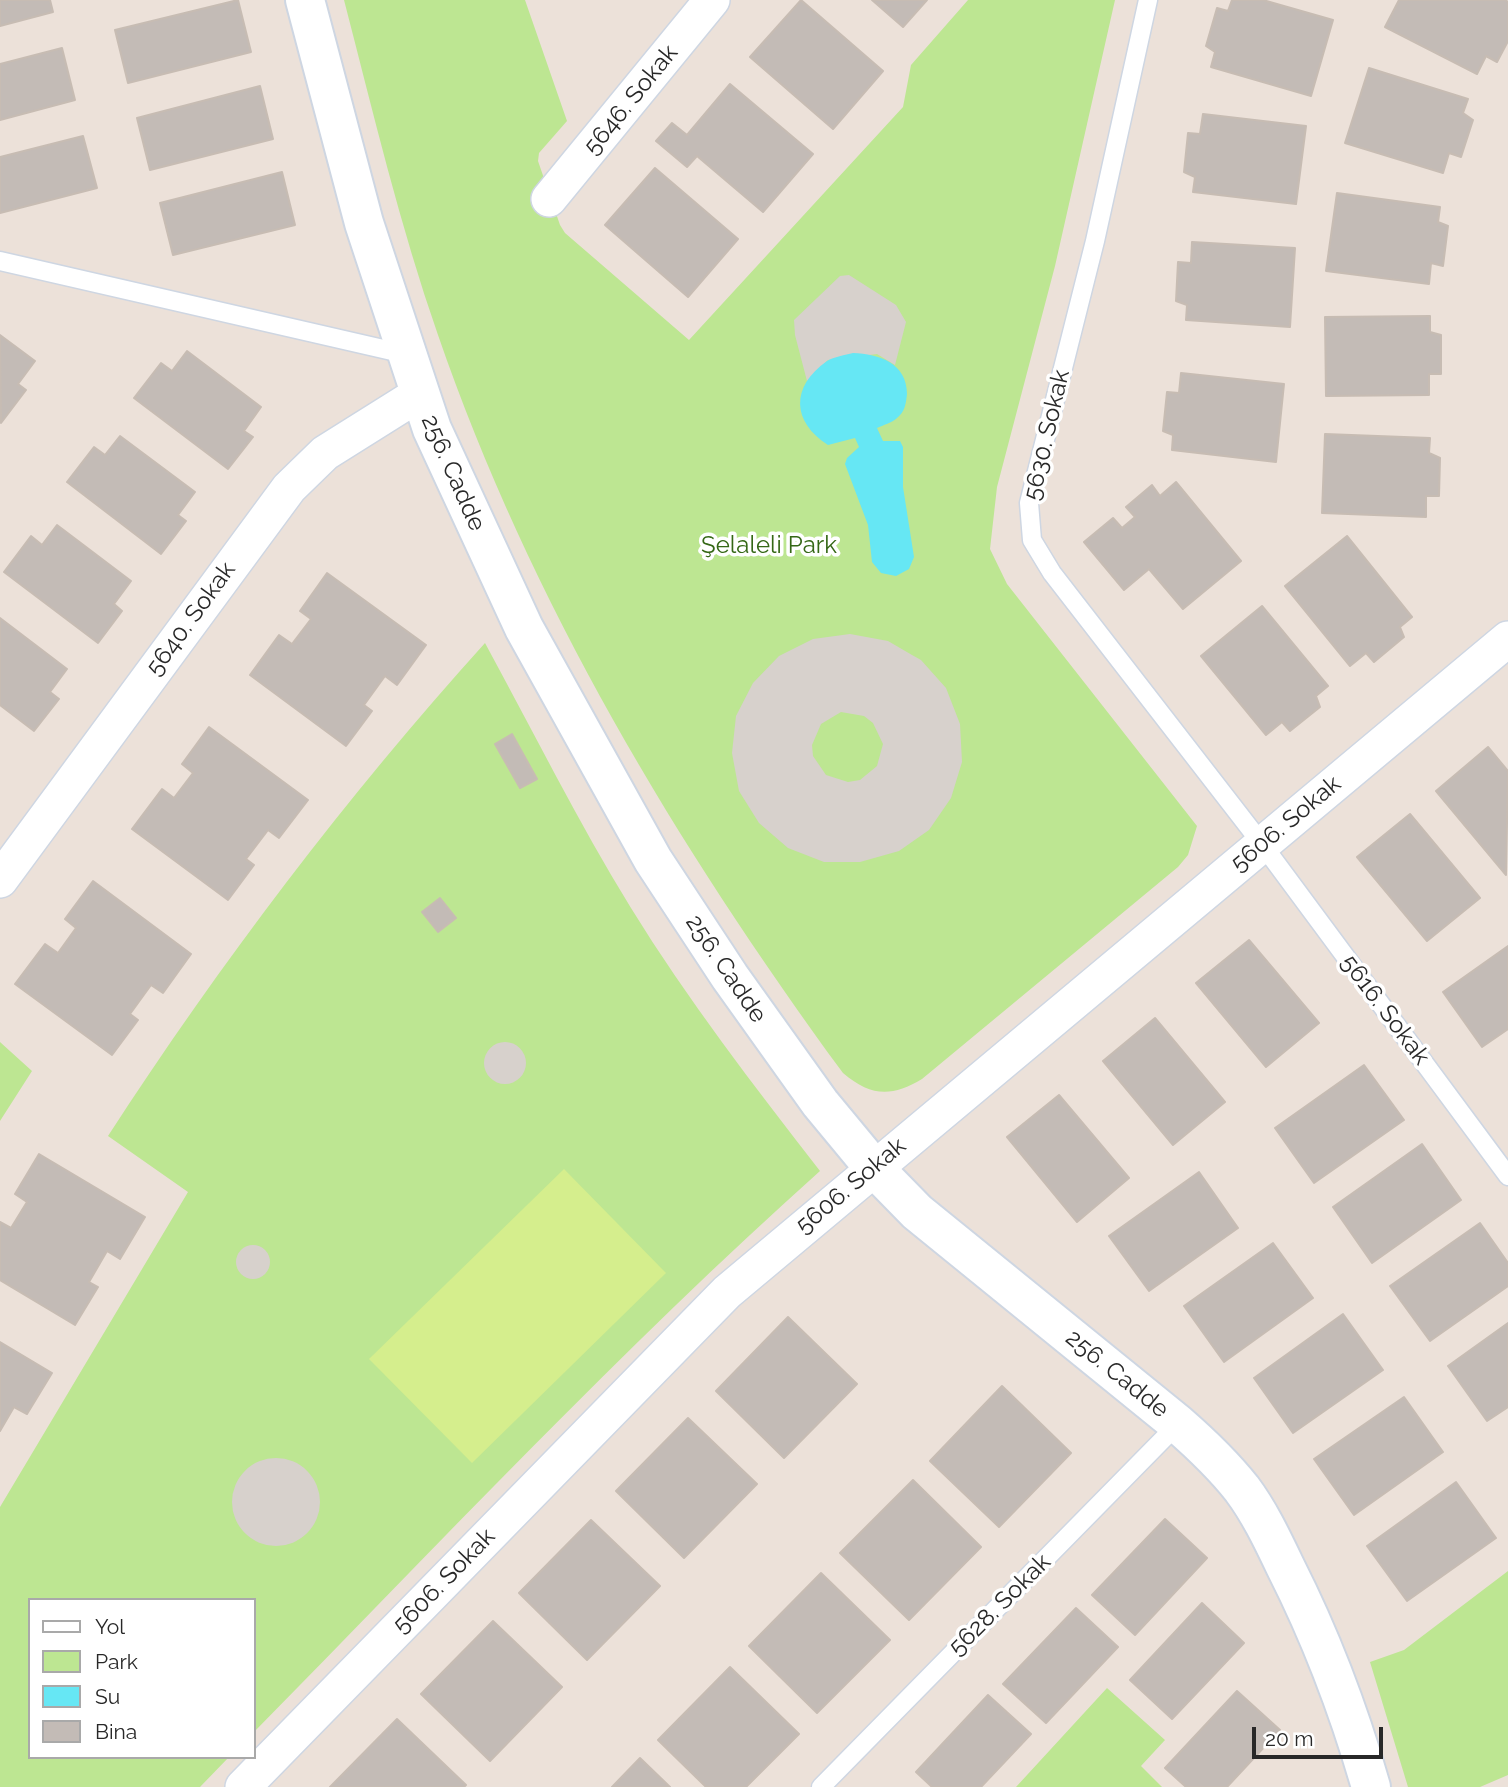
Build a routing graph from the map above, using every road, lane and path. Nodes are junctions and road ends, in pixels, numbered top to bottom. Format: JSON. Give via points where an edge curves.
{"nodes":[{"id":1,"x":306,"y":0,"type":"edge"},
{"id":2,"x":712,"y":0,"type":"edge"},
{"id":3,"x":1148,"y":0,"type":"edge"},
{"id":4,"x":549,"y":199,"type":"dead end"},
{"id":5,"x":0,"y":261,"type":"edge"},
{"id":6,"x":405,"y":354,"type":"junction"},
{"id":7,"x":419,"y":394,"type":"junction"},
{"id":8,"x":1508,"y":639,"type":"edge"},
{"id":9,"x":1262,"y":844,"type":"junction"},
{"id":10,"x":0,"y":880,"type":"edge"},
{"id":11,"x":873,"y":1167,"type":"junction"},
{"id":12,"x":1508,"y":1176,"type":"edge"},
{"id":13,"x":1178,"y":1424,"type":"junction"},
{"id":14,"x":243,"y":1787,"type":"edge"},
{"id":15,"x":821,"y":1787,"type":"edge"},
{"id":16,"x":1371,"y":1787,"type":"edge"}],
"edges":[{"from":1,"to":6,"type":"street","name":"256. Cadde","via":[[345,156]]},
{"from":2,"to":4,"type":"street","name":"5646. Sokak"},
{"from":3,"to":9,"type":"lane","name":"5630. Sokak","via":[[1086,278],[1032,485],[1028,522],[1046,564]]},
{"from":5,"to":6,"type":"lane"},
{"from":6,"to":7,"type":"street","name":"256. Cadde"},
{"from":7,"to":10,"type":"street","name":"5640. Sokak","via":[[325,453],[289,488]]},
{"from":7,"to":11,"type":"street","name":"256. Cadde","via":[[458,490],[524,628],[653,860],[738,989]]},
{"from":8,"to":9,"type":"street","name":"5606. Sokak"},
{"from":9,"to":11,"type":"street","name":"5606. Sokak"},
{"from":9,"to":12,"type":"lane","name":"5616. Sokak"},
{"from":11,"to":13,"type":"street","name":"256. Cadde","via":[[917,1212]]},
{"from":11,"to":14,"type":"street","name":"5606. Sokak","via":[[746,1274],[685,1333]]},
{"from":13,"to":15,"type":"lane","name":"5628. Sokak"},
{"from":13,"to":16,"type":"street","name":"256. Cadde","via":[[1243,1490],[1271,1537],[1343,1696]]}]}
